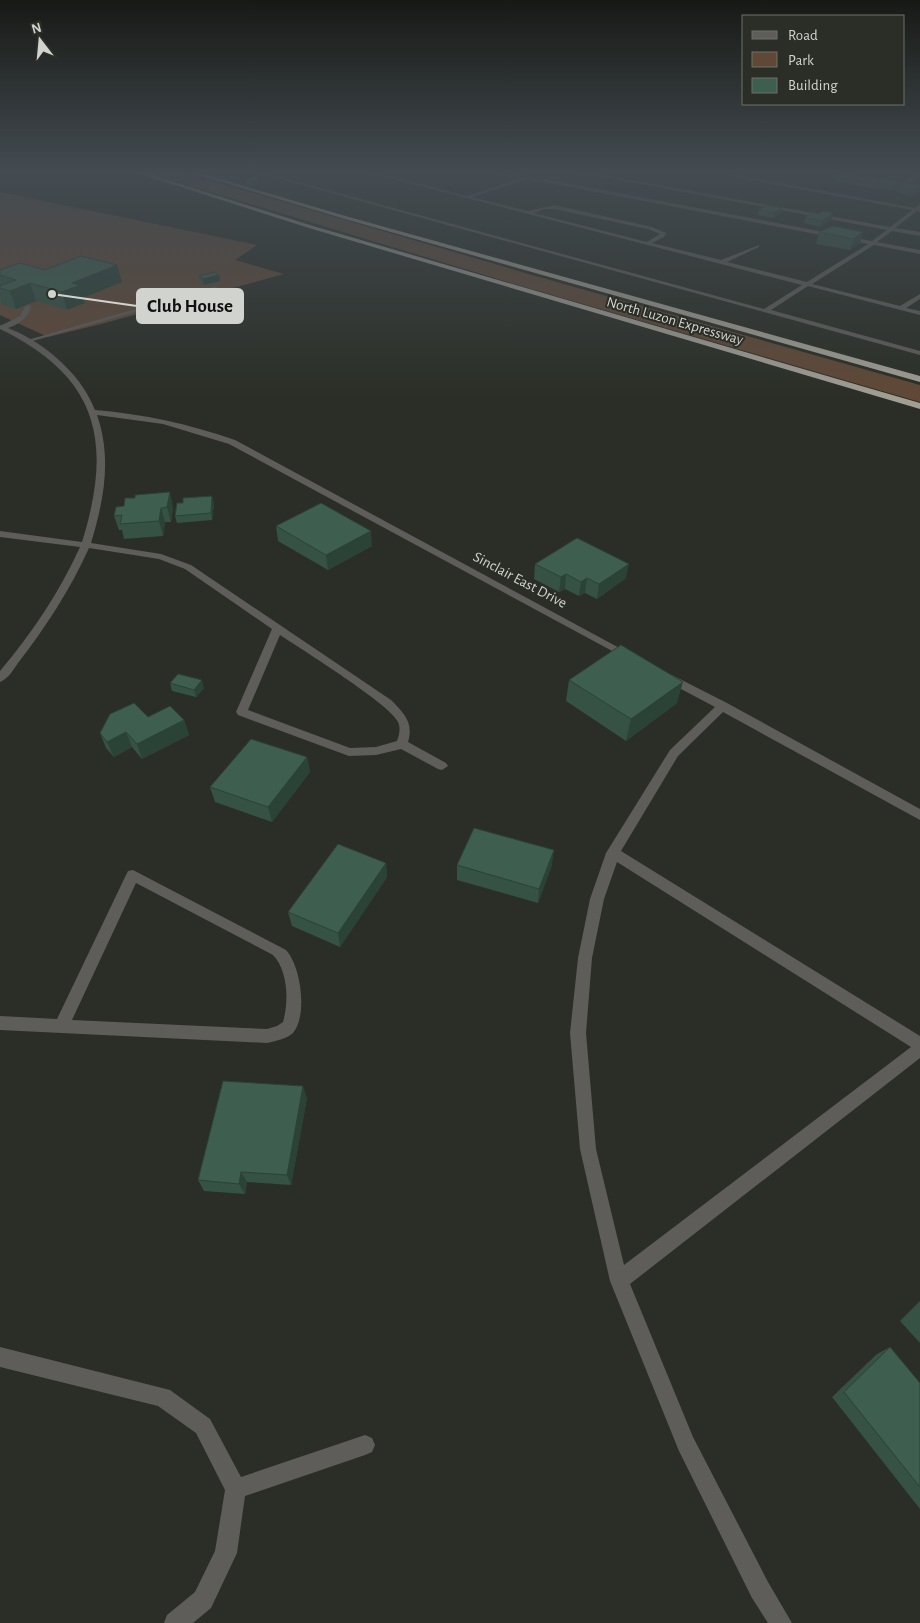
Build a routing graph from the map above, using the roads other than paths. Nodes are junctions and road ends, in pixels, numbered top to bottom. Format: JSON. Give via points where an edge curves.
{"nodes":[{"id":1,"x":383,"y":248,"type":"edge"},
{"id":2,"x":453,"y":248,"type":"edge"},
{"id":3,"x":534,"y":248,"type":"edge"},
{"id":4,"x":665,"y":248,"type":"edge"},
{"id":5,"x":753,"y":248,"type":"edge"},
{"id":6,"x":865,"y":248,"type":"edge"},
{"id":7,"x":897,"y":248,"type":"edge"},
{"id":8,"x":920,"y":252,"type":"edge"},
{"id":9,"x":720,"y":263,"type":"junction"},
{"id":10,"x":807,"y":285,"type":"junction"},
{"id":11,"x":216,"y":288,"type":"dead end"},
{"id":12,"x":920,"y":296,"type":"edge"},
{"id":13,"x":28,"y":306,"type":"edge"},
{"id":14,"x":901,"y":308,"type":"junction"},
{"id":15,"x":765,"y":311,"type":"junction"},
{"id":16,"x":920,"y":313,"type":"edge"},
{"id":17,"x":1,"y":327,"type":"edge"},
{"id":18,"x":27,"y":341,"type":"junction"},
{"id":19,"x":920,"y":354,"type":"edge"},
{"id":20,"x":920,"y":379,"type":"edge"},
{"id":21,"x":920,"y":406,"type":"edge"},
{"id":22,"x":92,"y":412,"type":"junction"},
{"id":23,"x":0,"y":534,"type":"edge"},
{"id":24,"x":86,"y":545,"type":"junction"},
{"id":25,"x":278,"y":628,"type":"junction"},
{"id":26,"x":644,"y":664,"type":"edge"},
{"id":27,"x":661,"y":673,"type":"edge"},
{"id":28,"x":0,"y":678,"type":"edge"},
{"id":29,"x":723,"y":706,"type":"junction"},
{"id":30,"x":402,"y":744,"type":"junction"},
{"id":31,"x":442,"y":766,"type":"dead end"},
{"id":32,"x":920,"y":814,"type":"edge"},
{"id":33,"x":613,"y":853,"type":"junction"},
{"id":34,"x":0,"y":1023,"type":"edge"},
{"id":35,"x":62,"y":1025,"type":"junction"},
{"id":36,"x":920,"y":1044,"type":"edge"},
{"id":37,"x":920,"y":1048,"type":"edge"},
{"id":38,"x":619,"y":1281,"type":"junction"},
{"id":39,"x":0,"y":1357,"type":"edge"},
{"id":40,"x":365,"y":1445,"type":"dead end"},
{"id":41,"x":236,"y":1489,"type":"junction"},
{"id":42,"x":175,"y":1623,"type":"edge"},
{"id":43,"x":781,"y":1623,"type":"edge"}],
"edges":[{"from":1,"to":21,"type":"highway","name":"North Luzon Expressway"},
{"from":2,"to":20,"type":"highway","name":"North Luzon Expressway"},
{"from":3,"to":15,"type":"street"},
{"from":4,"to":9,"type":"street"},
{"from":5,"to":9,"type":"street"},
{"from":6,"to":10,"type":"street"},
{"from":7,"to":8,"type":"street"},
{"from":9,"to":10,"type":"street"},
{"from":10,"to":14,"type":"street"},
{"from":10,"to":15,"type":"street"},
{"from":11,"to":18,"type":"street"},
{"from":12,"to":14,"type":"street"},
{"from":13,"to":17,"type":"street","via":[[25,316]]},
{"from":14,"to":16,"type":"street"},
{"from":15,"to":19,"type":"street"},
{"from":17,"to":18,"type":"street"},
{"from":18,"to":22,"type":"street","via":[[68,374],[81,389]]},
{"from":22,"to":24,"type":"street","via":[[102,469]]},
{"from":22,"to":26,"type":"street","name":"Sinclair East Drive","via":[[139,416],[199,429],[232,442]]},
{"from":23,"to":24,"type":"street"},
{"from":24,"to":25,"type":"street","via":[[161,557],[188,567]]},
{"from":24,"to":28,"type":"street","via":[[56,604]]},
{"from":25,"to":30,"type":"street","via":[[387,703],[402,717],[407,731]]},
{"from":25,"to":30,"type":"street","via":[[242,712],[349,752],[368,753]]},
{"from":27,"to":29,"type":"street"},
{"from":29,"to":32,"type":"street"},
{"from":29,"to":33,"type":"street","via":[[674,753]]},
{"from":30,"to":31,"type":"street"},
{"from":33,"to":36,"type":"street"},
{"from":33,"to":38,"type":"street","via":[[597,900],[585,958],[578,1032],[588,1149]]},
{"from":34,"to":35,"type":"street"},
{"from":35,"to":35,"type":"street","via":[[133,876],[278,951],[291,971],[294,1016],[289,1027],[267,1036]]},
{"from":37,"to":38,"type":"street"},
{"from":38,"to":43,"type":"street","via":[[686,1444],[760,1590]]},
{"from":39,"to":41,"type":"street","via":[[163,1397],[202,1426]]},
{"from":40,"to":41,"type":"street"},
{"from":41,"to":42,"type":"street","via":[[226,1553],[202,1600]]}]}
